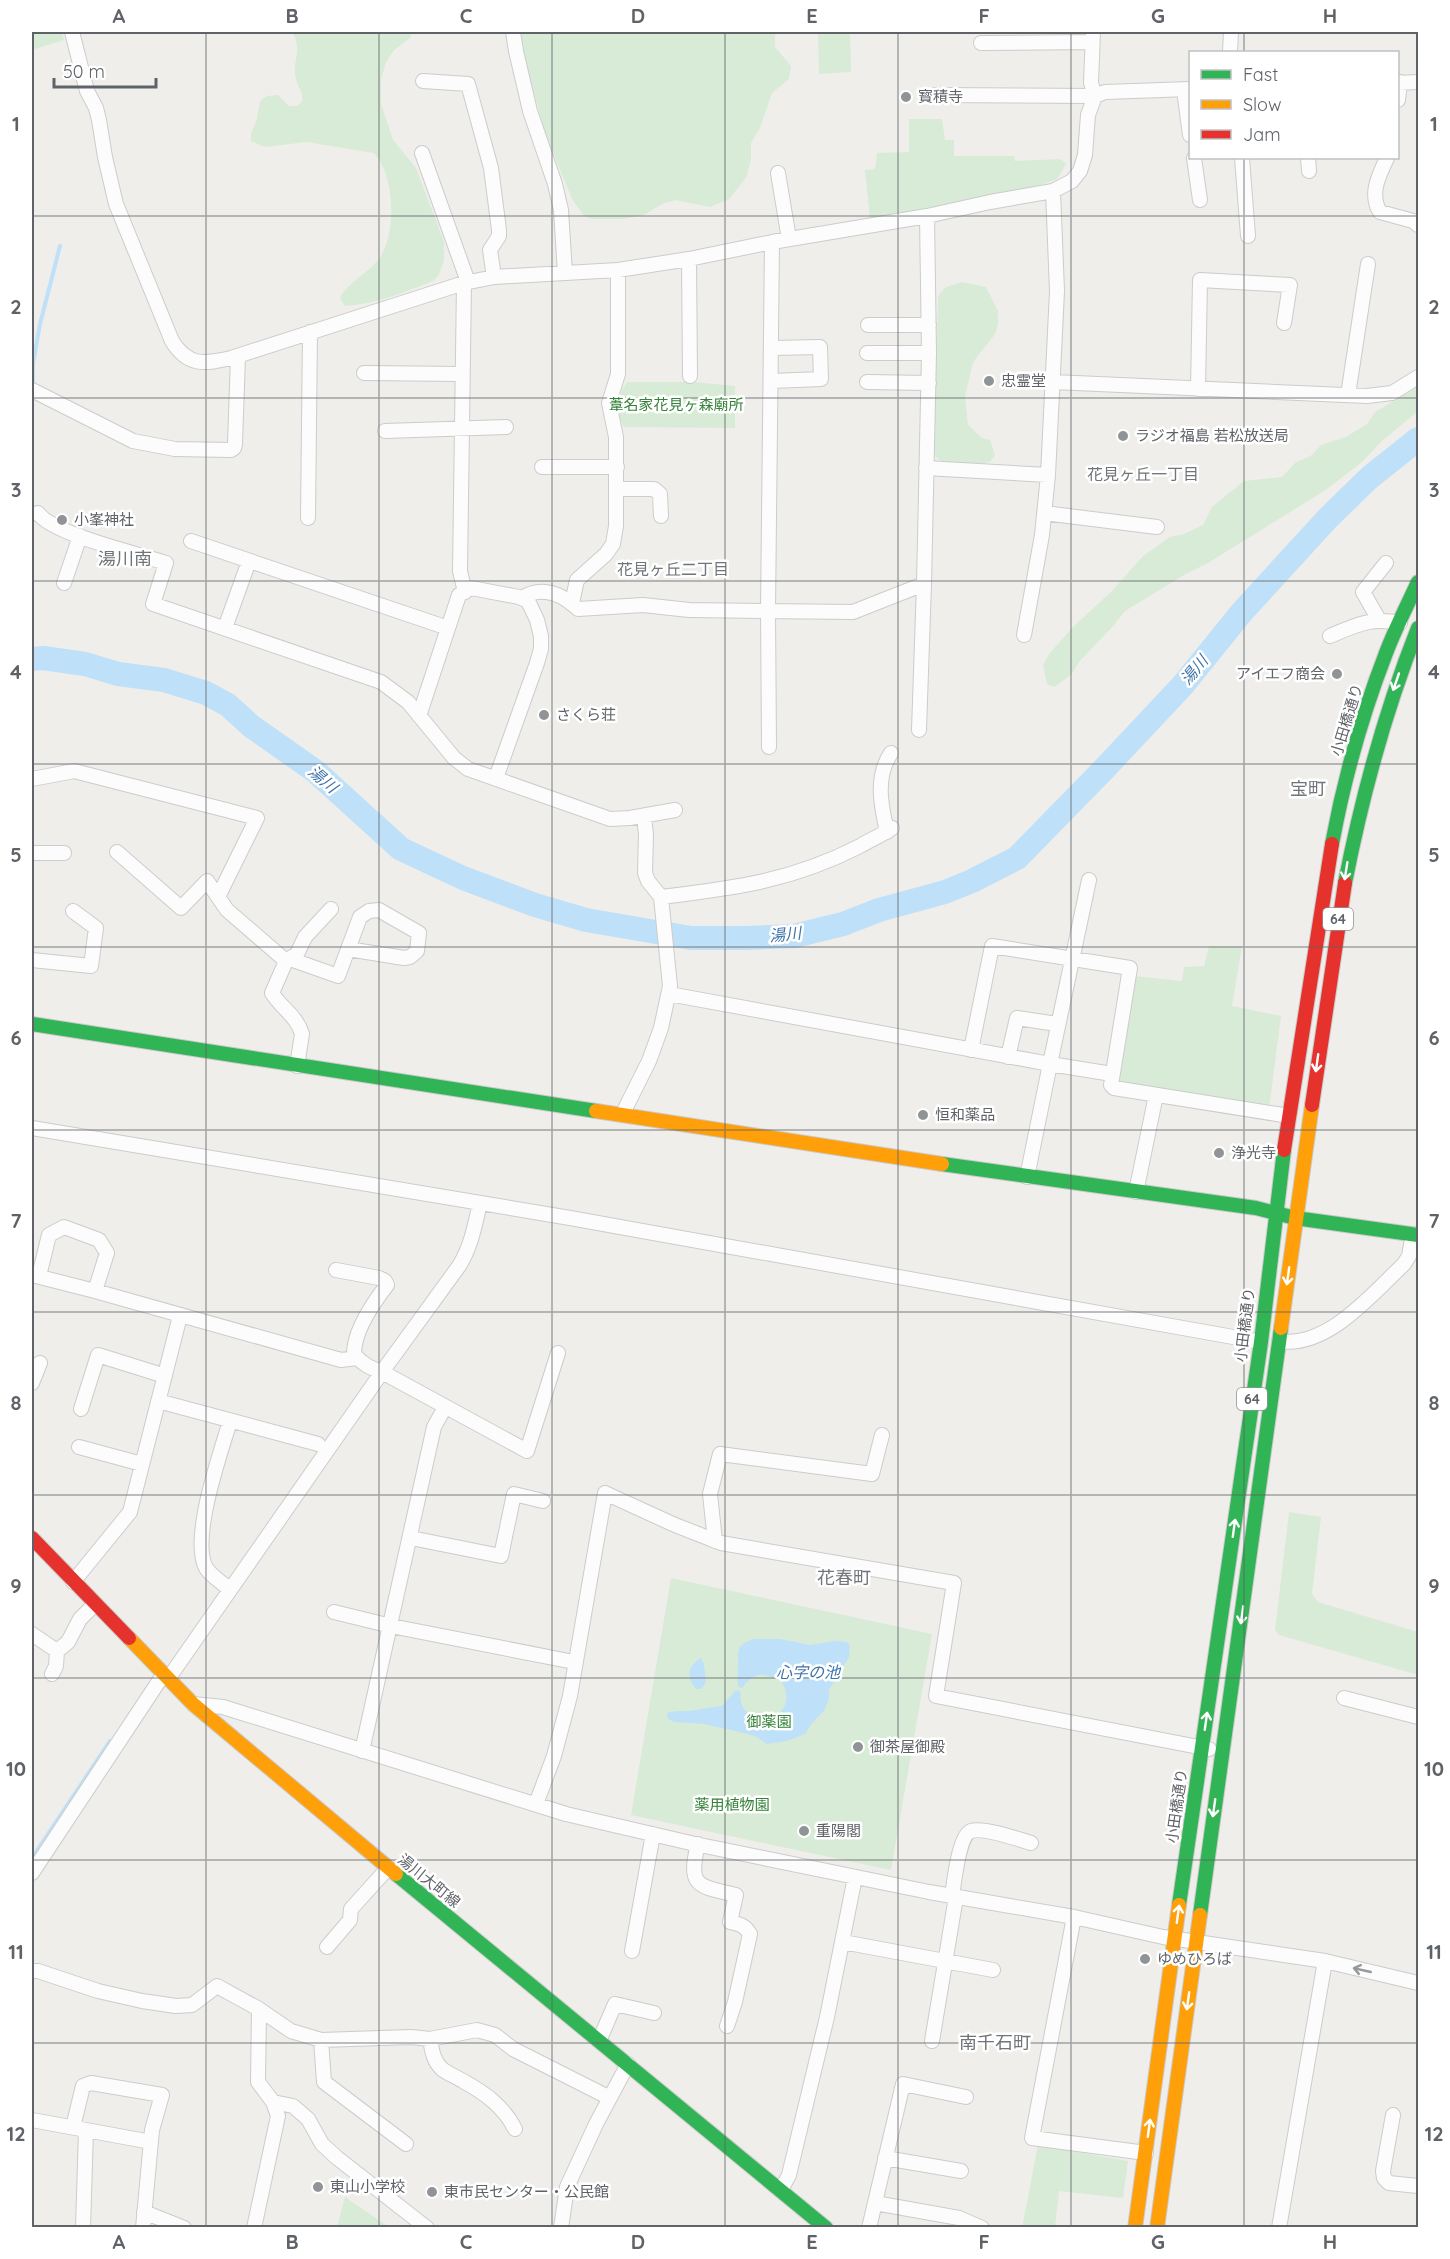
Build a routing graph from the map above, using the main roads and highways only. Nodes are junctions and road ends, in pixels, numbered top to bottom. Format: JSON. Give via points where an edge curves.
{"nodes":[{"id":1,"x":1419,"y":582,"type":"edge"},
{"id":2,"x":1419,"y":628,"type":"edge"},
{"id":3,"x":1413,"y":653,"type":"edge"},
{"id":4,"x":32,"y":1024,"type":"edge"},
{"id":5,"x":1276,"y":1212,"type":"junction"},
{"id":6,"x":1296,"y":1218,"type":"junction"},
{"id":7,"x":1416,"y":1234,"type":"edge"},
{"id":8,"x":32,"y":1538,"type":"edge"},
{"id":9,"x":826,"y":2228,"type":"edge"},
{"id":10,"x":1136,"y":2228,"type":"edge"},
{"id":11,"x":1157,"y":2228,"type":"edge"}],
"edges":[{"from":1,"to":5,"type":"main road","name":"小田橋通り","number":"64","via":[[1386,652],[1342,791],[1312,958]]},
{"from":2,"to":3,"type":"main road","number":"64"},
{"from":3,"to":6,"type":"main road","number":"64","one_way":true,"via":[[1398,677],[1379,736],[1349,852]]},
{"from":4,"to":5,"type":"main road"},
{"from":5,"to":6,"type":"main road"},
{"from":10,"to":5,"type":"main road","name":"小田橋通り","number":"64","one_way":true},
{"from":6,"to":7,"type":"main road"},
{"from":6,"to":11,"type":"main road","number":"64","one_way":true},
{"from":8,"to":9,"type":"main road","name":"湯川大町線","via":[[193,1704]]}]}
